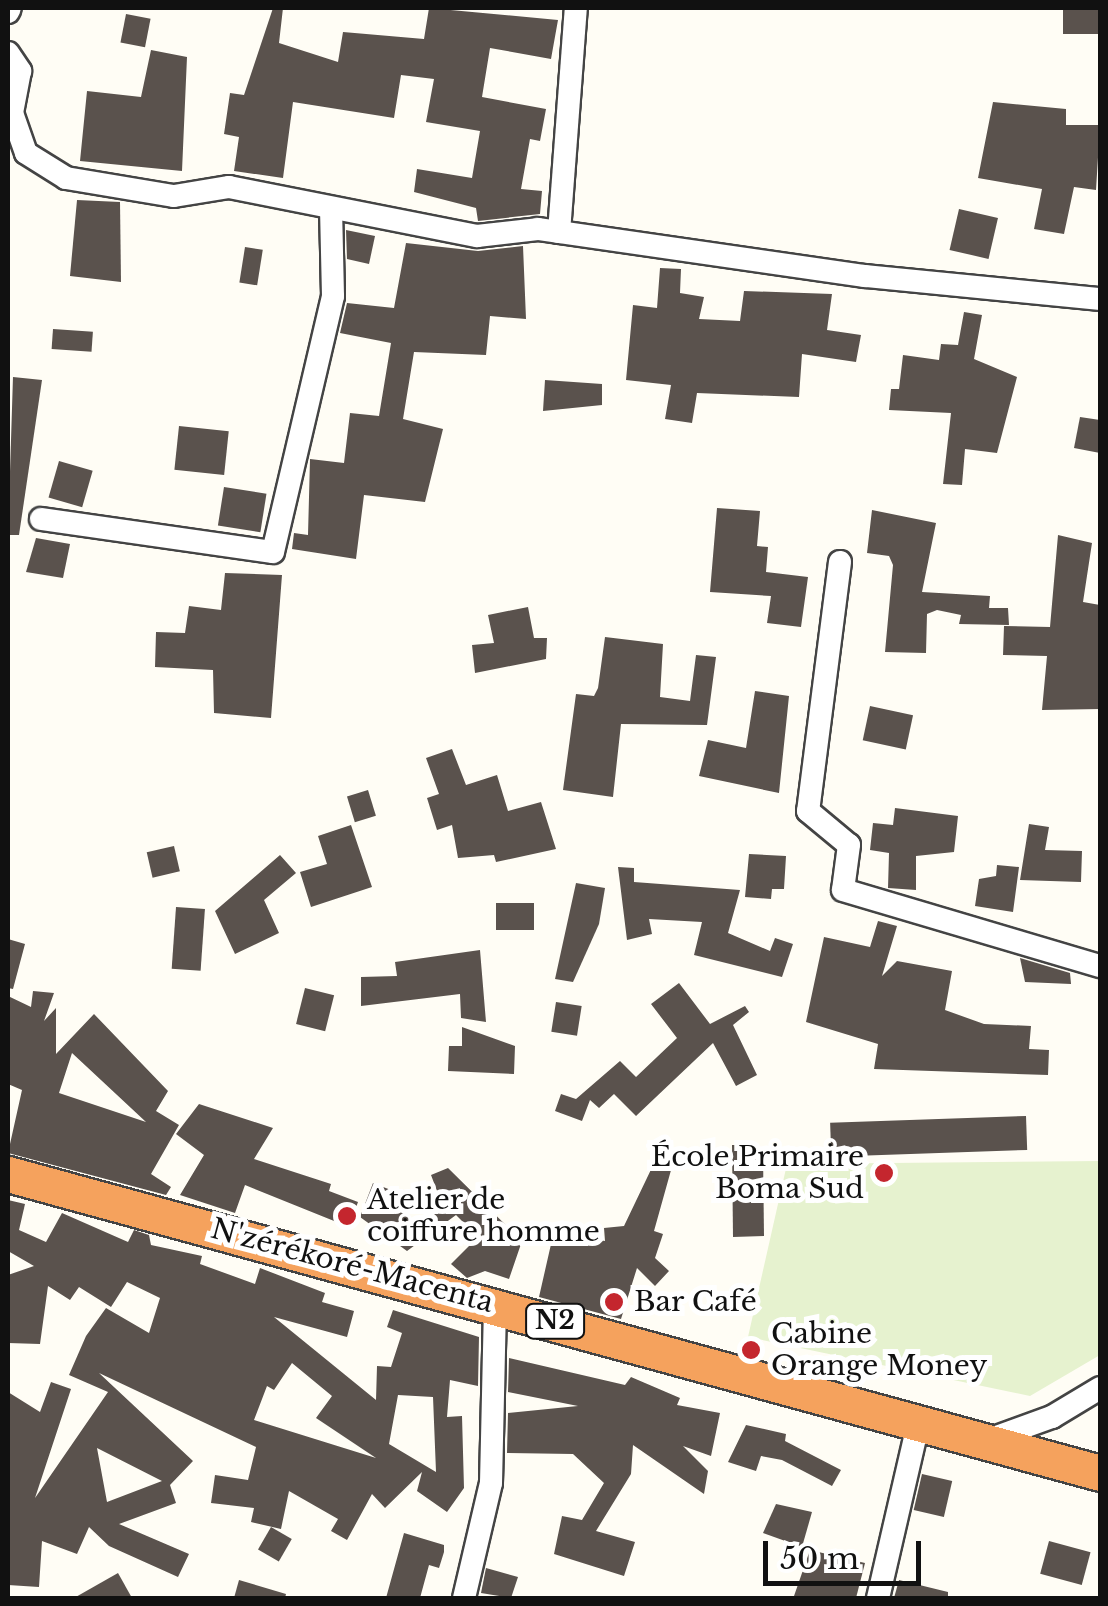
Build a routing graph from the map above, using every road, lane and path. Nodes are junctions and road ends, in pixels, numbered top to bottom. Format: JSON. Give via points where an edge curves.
{"nodes":[{"id":1,"x":576,"y":8,"type":"edge"},
{"id":2,"x":8,"y":53,"type":"edge"},
{"id":3,"x":331,"y":211,"type":"junction"},
{"id":4,"x":559,"y":232,"type":"junction"},
{"id":5,"x":1100,"y":299,"type":"edge"},
{"id":6,"x":41,"y":519,"type":"dead end"},
{"id":7,"x":840,"y":562,"type":"dead end"},
{"id":8,"x":1100,"y":966,"type":"edge"},
{"id":9,"x":8,"y":1174,"type":"edge"},
{"id":10,"x":495,"y":1305,"type":"junction"},
{"id":11,"x":1100,"y":1388,"type":"edge"},
{"id":12,"x":919,"y":1420,"type":"junction"},
{"id":13,"x":988,"y":1440,"type":"junction"},
{"id":14,"x":1100,"y":1473,"type":"edge"},
{"id":15,"x":464,"y":1598,"type":"edge"},
{"id":16,"x":878,"y":1598,"type":"edge"}],
"edges":[{"from":1,"to":4,"type":"street"},
{"from":2,"to":3,"type":"street","via":[[20,71],[12,113],[26,153],[66,178],[174,196],[229,187]]},
{"from":3,"to":4,"type":"street","via":[[477,236]]},
{"from":3,"to":6,"type":"street","via":[[333,296],[273,552]]},
{"from":4,"to":5,"type":"street","via":[[864,276]]},
{"from":7,"to":8,"type":"street","via":[[808,811],[849,845],[843,890]]},
{"from":9,"to":10,"type":"highway","name":"N'zérékoré-Macenta","number":"N2"},
{"from":10,"to":12,"type":"highway","name":"N'zérékoré-Macenta","number":"N2"},
{"from":10,"to":15,"type":"street","via":[[491,1484]]},
{"from":11,"to":13,"type":"street","via":[[1052,1417]]},
{"from":12,"to":13,"type":"highway","name":"N'zérékoré-Macenta","number":"N2"},
{"from":12,"to":16,"type":"street"},
{"from":13,"to":14,"type":"highway","name":"N'zérékoré-Macenta","number":"N2"}]}
